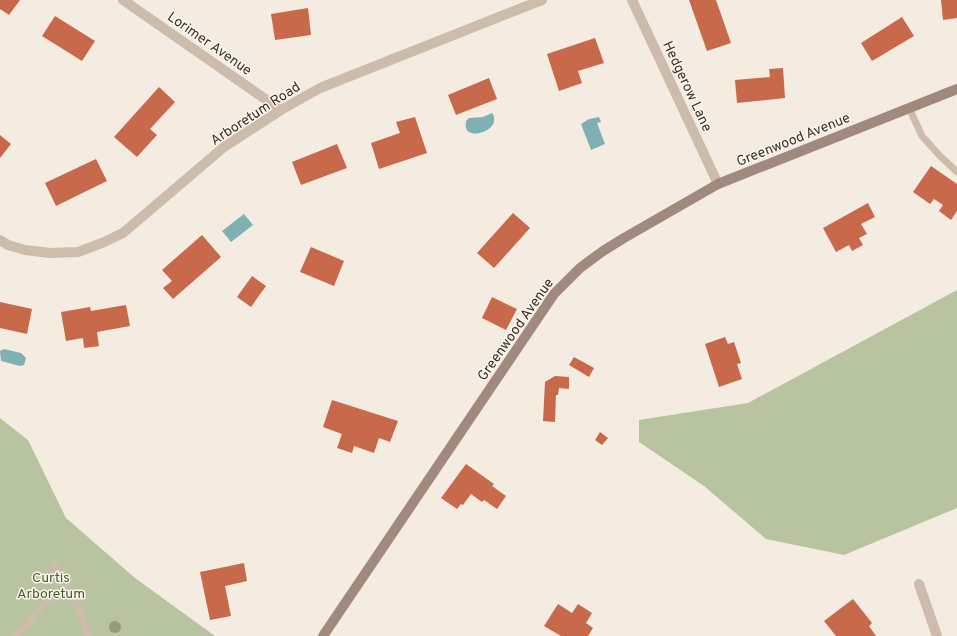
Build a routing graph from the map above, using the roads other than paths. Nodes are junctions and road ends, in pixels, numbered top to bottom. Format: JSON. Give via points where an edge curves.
{"nodes":[{"id":1,"x":123,"y":0,"type":"edge"},
{"id":2,"x":542,"y":0,"type":"edge"},
{"id":3,"x":632,"y":0,"type":"edge"},
{"id":4,"x":957,"y":89,"type":"edge"},
{"id":5,"x":909,"y":108,"type":"junction"},
{"id":6,"x":281,"y":110,"type":"junction"},
{"id":7,"x":957,"y":172,"type":"edge"},
{"id":8,"x":718,"y":184,"type":"junction"},
{"id":9,"x":0,"y":240,"type":"edge"},
{"id":10,"x":55,"y":565,"type":"dead end"},
{"id":11,"x":919,"y":584,"type":"dead end"},
{"id":12,"x":69,"y":590,"type":"junction"},
{"id":13,"x":16,"y":636,"type":"edge"},
{"id":14,"x":88,"y":636,"type":"edge"},
{"id":15,"x":322,"y":636,"type":"edge"},
{"id":16,"x":937,"y":636,"type":"edge"}],
"edges":[{"from":1,"to":6,"type":"street","name":"Lorimer Avenue"},
{"from":2,"to":6,"type":"street","name":"Arboretum Road","via":[[320,88]]},
{"from":3,"to":8,"type":"street","name":"Hedgerow Lane"},
{"from":4,"to":5,"type":"main road","name":"Greenwood Avenue"},
{"from":5,"to":7,"type":"lane","via":[[922,136]]},
{"from":5,"to":8,"type":"main road","name":"Greenwood Avenue"},
{"from":6,"to":9,"type":"street","name":"Arboretum Road","via":[[224,147],[123,233],[102,244],[78,252],[50,253],[25,250]]},
{"from":8,"to":15,"type":"main road","name":"Greenwood Avenue","via":[[602,251],[554,294]]},
{"from":10,"to":12,"type":"lane"},
{"from":11,"to":16,"type":"street"},
{"from":12,"to":13,"type":"lane","via":[[46,602]]},
{"from":12,"to":14,"type":"lane","via":[[80,611]]}]}
